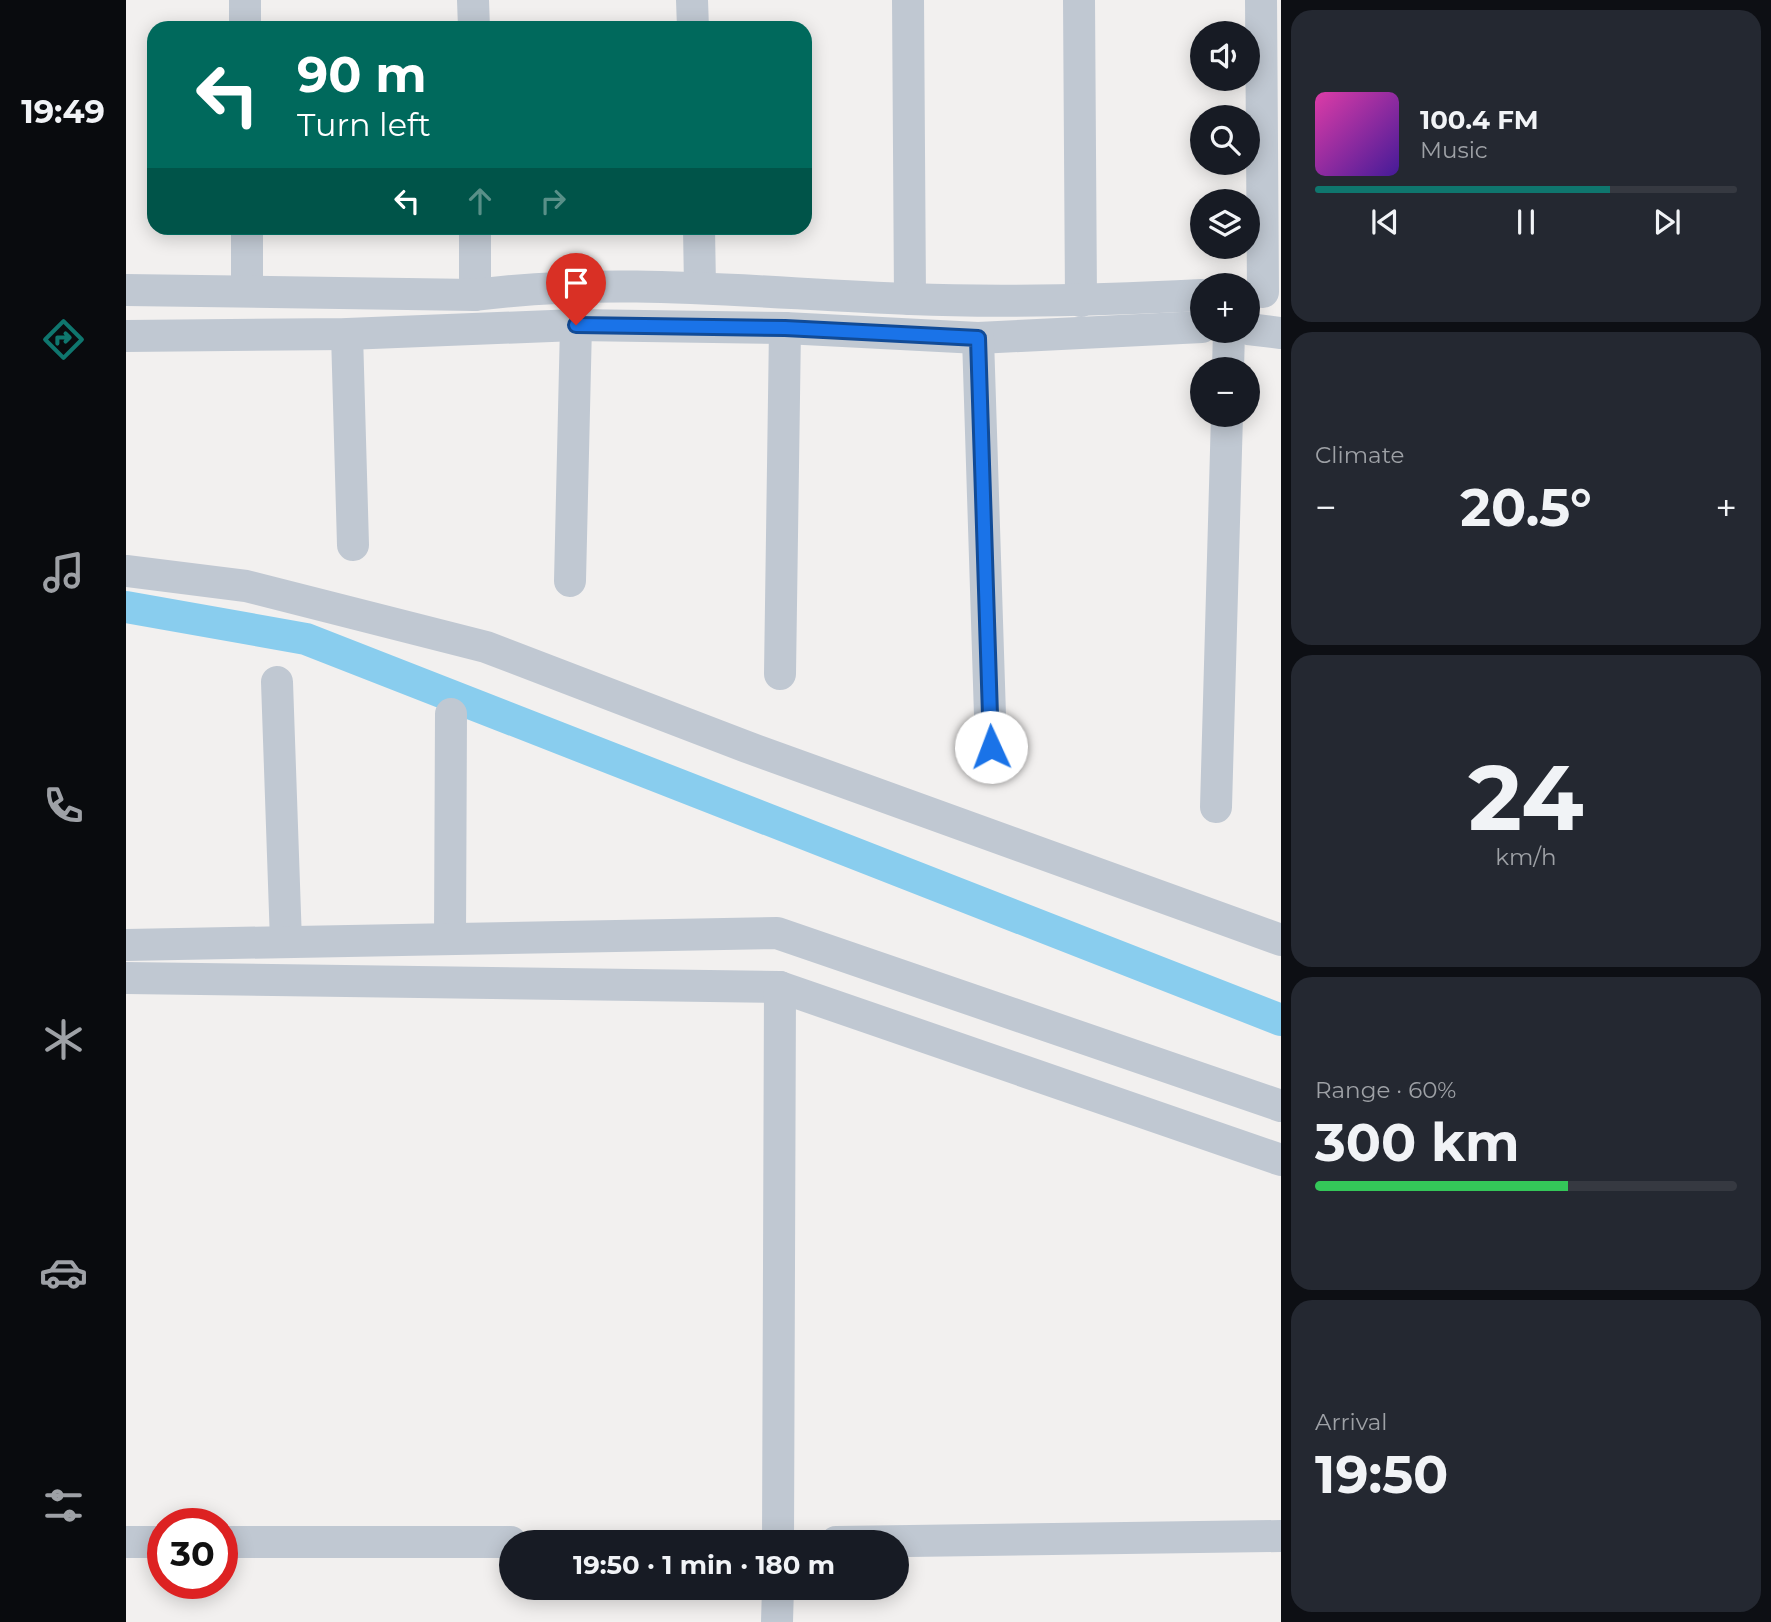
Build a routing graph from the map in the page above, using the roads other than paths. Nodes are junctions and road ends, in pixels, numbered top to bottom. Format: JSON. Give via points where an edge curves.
{"nodes":[{"id":1,"x":245,"y":0,"type":"edge"},
{"id":2,"x":473,"y":0,"type":"edge"},
{"id":3,"x":692,"y":0,"type":"edge"},
{"id":4,"x":908,"y":0,"type":"edge"},
{"id":5,"x":1079,"y":0,"type":"edge"},
{"id":6,"x":1261,"y":0,"type":"edge"},
{"id":7,"x":245,"y":21,"type":"edge"},
{"id":8,"x":474,"y":21,"type":"edge"},
{"id":9,"x":693,"y":21,"type":"edge"},
{"id":10,"x":247,"y":235,"type":"edge"},
{"id":11,"x":475,"y":235,"type":"edge"},
{"id":12,"x":699,"y":235,"type":"edge"},
{"id":13,"x":700,"y":287,"type":"junction"},
{"id":14,"x":126,"y":290,"type":"edge"},
{"id":15,"x":247,"y":290,"type":"junction"},
{"id":16,"x":1264,"y":292,"type":"edge"},
{"id":17,"x":475,"y":295,"type":"junction"},
{"id":18,"x":1190,"y":296,"type":"edge"},
{"id":19,"x":910,"y":299,"type":"junction"},
{"id":20,"x":1081,"y":301,"type":"junction"},
{"id":21,"x":576,"y":325,"type":"junction"},
{"id":22,"x":785,"y":328,"type":"junction"},
{"id":23,"x":1190,"y":328,"type":"edge"},
{"id":24,"x":1260,"y":330,"type":"edge"},
{"id":25,"x":1281,"y":333,"type":"edge"},
{"id":26,"x":346,"y":334,"type":"junction"},
{"id":27,"x":126,"y":335,"type":"edge"},
{"id":28,"x":978,"y":338,"type":"junction"},
{"id":29,"x":1227,"y":427,"type":"edge"},
{"id":30,"x":353,"y":545,"type":"dead end"},
{"id":31,"x":126,"y":571,"type":"edge"},
{"id":32,"x":570,"y":581,"type":"dead end"},
{"id":33,"x":780,"y":674,"type":"dead end"},
{"id":34,"x":277,"y":682,"type":"dead end"},
{"id":35,"x":451,"y":714,"type":"dead end"},
{"id":36,"x":991,"y":747,"type":"dead end"},
{"id":37,"x":1216,"y":807,"type":"dead end"},
{"id":38,"x":450,"y":939,"type":"junction"},
{"id":39,"x":1281,"y":940,"type":"edge"},
{"id":40,"x":286,"y":942,"type":"junction"},
{"id":41,"x":126,"y":945,"type":"edge"},
{"id":42,"x":126,"y":978,"type":"edge"},
{"id":43,"x":780,"y":987,"type":"junction"},
{"id":44,"x":1281,"y":1106,"type":"edge"},
{"id":45,"x":1281,"y":1160,"type":"edge"},
{"id":46,"x":778,"y":1530,"type":"edge"},
{"id":47,"x":1281,"y":1536,"type":"edge"},
{"id":48,"x":909,"y":1541,"type":"edge"},
{"id":49,"x":126,"y":1542,"type":"edge"},
{"id":50,"x":147,"y":1542,"type":"edge"},
{"id":51,"x":238,"y":1542,"type":"edge"},
{"id":52,"x":499,"y":1542,"type":"edge"},
{"id":53,"x":778,"y":1600,"type":"edge"},
{"id":54,"x":777,"y":1622,"type":"edge"}],
"edges":[{"from":1,"to":7,"type":"street"},
{"from":2,"to":8,"type":"street"},
{"from":3,"to":9,"type":"street"},
{"from":4,"to":19,"type":"street"},
{"from":5,"to":20,"type":"street"},
{"from":6,"to":16,"type":"street"},
{"from":10,"to":15,"type":"street"},
{"from":11,"to":17,"type":"street"},
{"from":12,"to":13,"type":"street"},
{"from":13,"to":17,"type":"street","via":[[517,289]]},
{"from":13,"to":19,"type":"street"},
{"from":14,"to":15,"type":"street"},
{"from":15,"to":17,"type":"street"},
{"from":18,"to":20,"type":"street"},
{"from":19,"to":20,"type":"street"},
{"from":21,"to":22,"type":"street"},
{"from":21,"to":26,"type":"street"},
{"from":21,"to":32,"type":"street"},
{"from":22,"to":28,"type":"street"},
{"from":22,"to":33,"type":"street"},
{"from":23,"to":28,"type":"street"},
{"from":24,"to":25,"type":"street"},
{"from":26,"to":27,"type":"street"},
{"from":26,"to":30,"type":"street"},
{"from":28,"to":36,"type":"street"},
{"from":29,"to":37,"type":"street"},
{"from":31,"to":39,"type":"street","via":[[246,586],[486,647],[747,747]]},
{"from":34,"to":40,"type":"street"},
{"from":35,"to":38,"type":"street"},
{"from":38,"to":40,"type":"street"},
{"from":38,"to":44,"type":"street","via":[[777,933]]},
{"from":40,"to":41,"type":"street"},
{"from":42,"to":43,"type":"street"},
{"from":43,"to":45,"type":"street"},
{"from":43,"to":46,"type":"street"},
{"from":47,"to":48,"type":"street"},
{"from":49,"to":50,"type":"street"},
{"from":51,"to":52,"type":"street"},
{"from":53,"to":54,"type":"street"}]}
